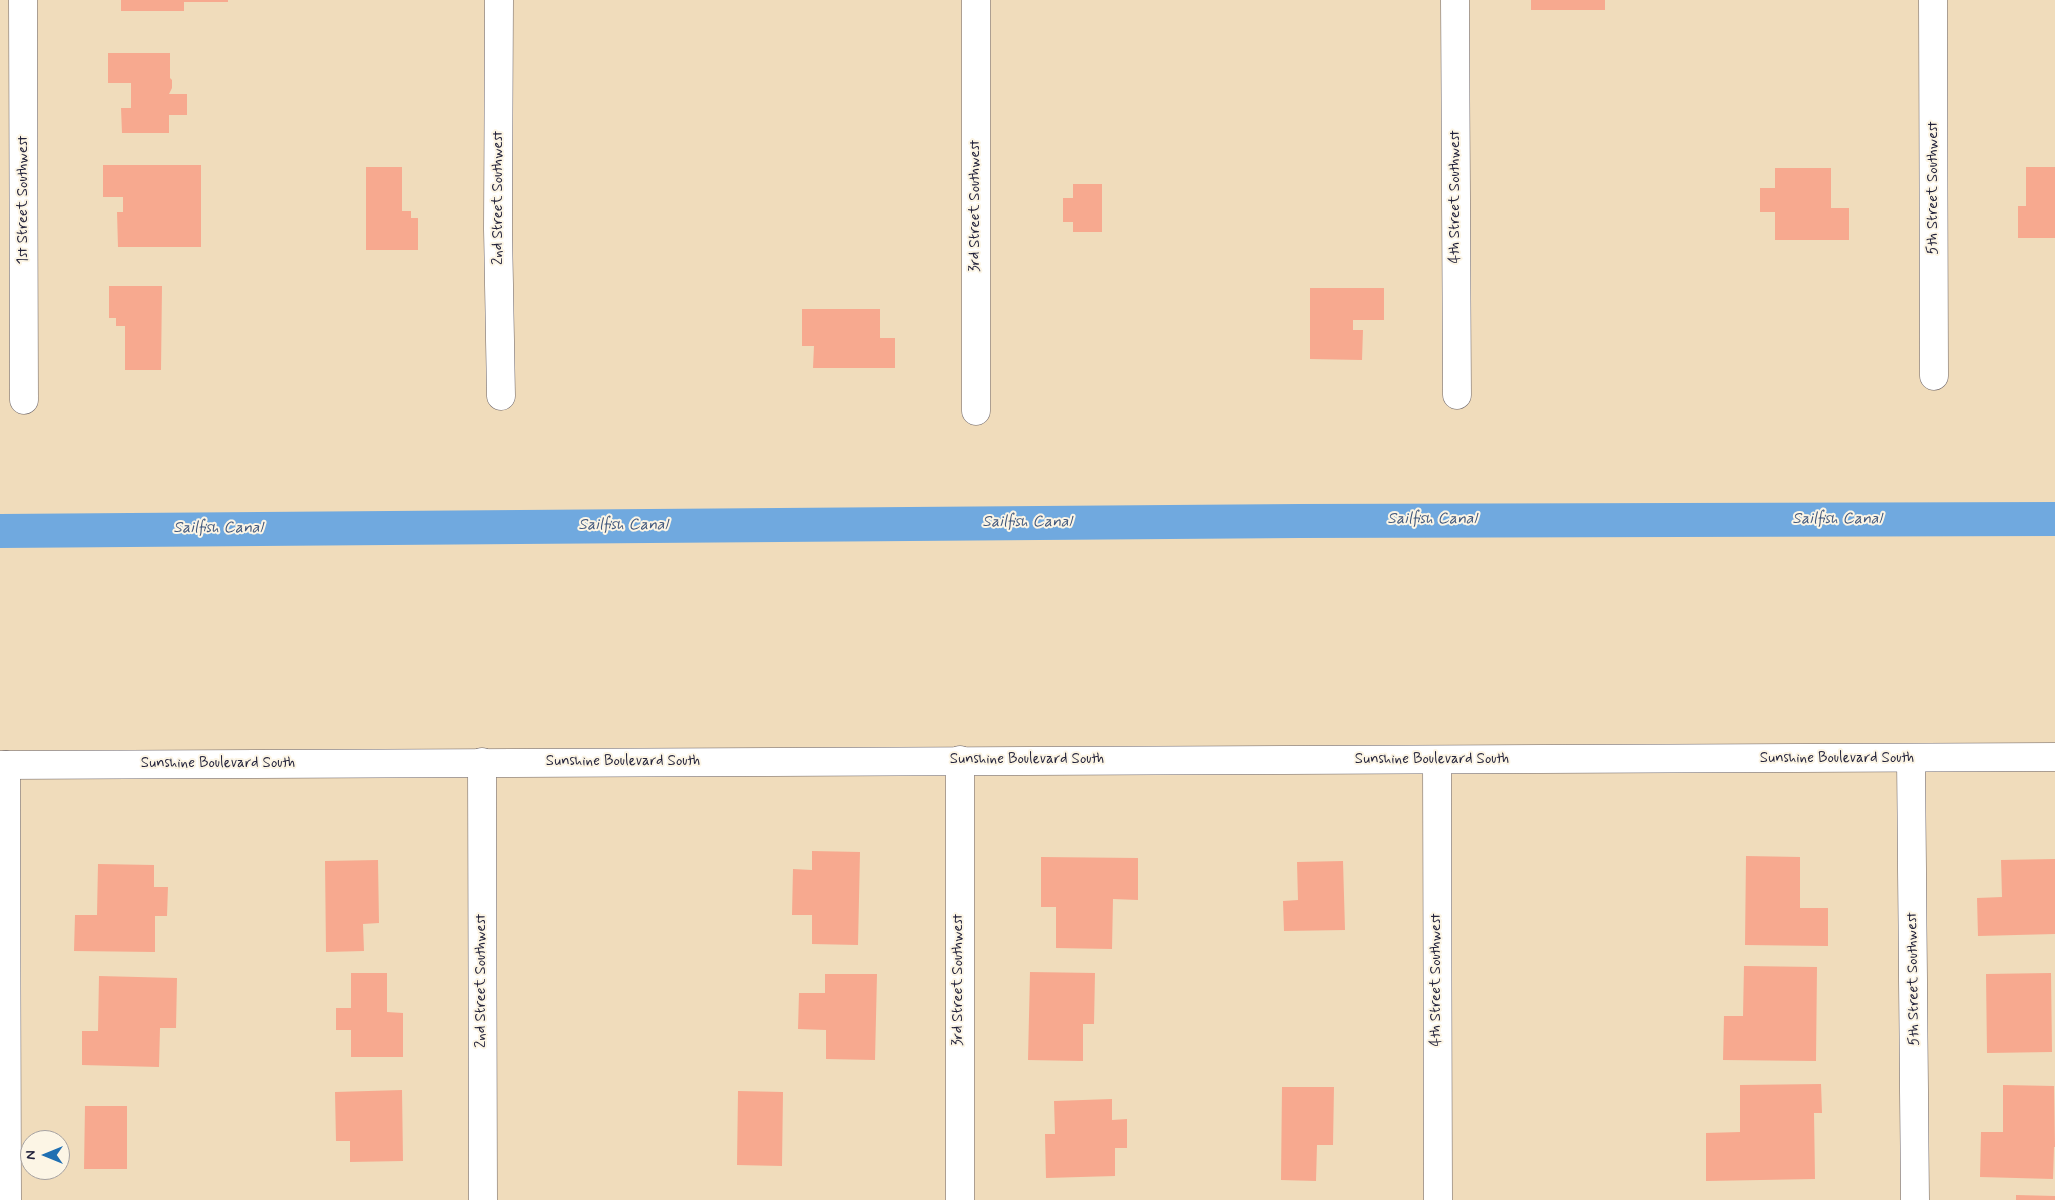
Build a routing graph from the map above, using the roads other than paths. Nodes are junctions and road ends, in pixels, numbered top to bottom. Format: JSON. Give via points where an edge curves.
{"nodes":[{"id":1,"x":23,"y":0,"type":"edge"},
{"id":2,"x":499,"y":0,"type":"edge"},
{"id":3,"x":976,"y":0,"type":"edge"},
{"id":4,"x":1455,"y":0,"type":"edge"},
{"id":5,"x":1933,"y":0,"type":"edge"},
{"id":6,"x":12,"y":148,"type":"edge"},
{"id":7,"x":1934,"y":376,"type":"dead end"},
{"id":8,"x":1457,"y":395,"type":"dead end"},
{"id":9,"x":501,"y":396,"type":"dead end"},
{"id":10,"x":24,"y":400,"type":"dead end"},
{"id":11,"x":976,"y":411,"type":"dead end"},
{"id":12,"x":2055,"y":757,"type":"edge"},
{"id":13,"x":1911,"y":758,"type":"junction"},
{"id":14,"x":960,"y":760,"type":"junction"},
{"id":15,"x":1437,"y":760,"type":"junction"},
{"id":16,"x":482,"y":762,"type":"junction"},
{"id":17,"x":3,"y":765,"type":"edge"},
{"id":18,"x":7,"y":1200,"type":"edge"},
{"id":19,"x":483,"y":1200,"type":"edge"},
{"id":20,"x":960,"y":1200,"type":"edge"},
{"id":21,"x":1438,"y":1200,"type":"edge"},
{"id":22,"x":1916,"y":1200,"type":"edge"}],
"edges":[{"from":1,"to":6,"type":"street","name":"1st Street Southwest"},
{"from":2,"to":9,"type":"street","name":"2nd Street Southwest"},
{"from":3,"to":11,"type":"street","name":"3rd Street Southwest"},
{"from":4,"to":8,"type":"street","name":"4th Street Southwest"},
{"from":5,"to":7,"type":"street","name":"5th Street Southwest"},
{"from":6,"to":10,"type":"street","name":"1st Street Southwest"},
{"from":12,"to":13,"type":"street","name":"Sunshine Boulevard South"},
{"from":13,"to":15,"type":"street","name":"Sunshine Boulevard South"},
{"from":13,"to":22,"type":"street","name":"5th Street Southwest"},
{"from":14,"to":15,"type":"street","name":"Sunshine Boulevard South"},
{"from":14,"to":16,"type":"street","name":"Sunshine Boulevard South"},
{"from":14,"to":20,"type":"street","name":"3rd Street Southwest"},
{"from":15,"to":21,"type":"street","name":"4th Street Southwest"},
{"from":16,"to":17,"type":"street","name":"Sunshine Boulevard South"},
{"from":16,"to":19,"type":"street","name":"2nd Street Southwest"},
{"from":17,"to":18,"type":"street"}]}
